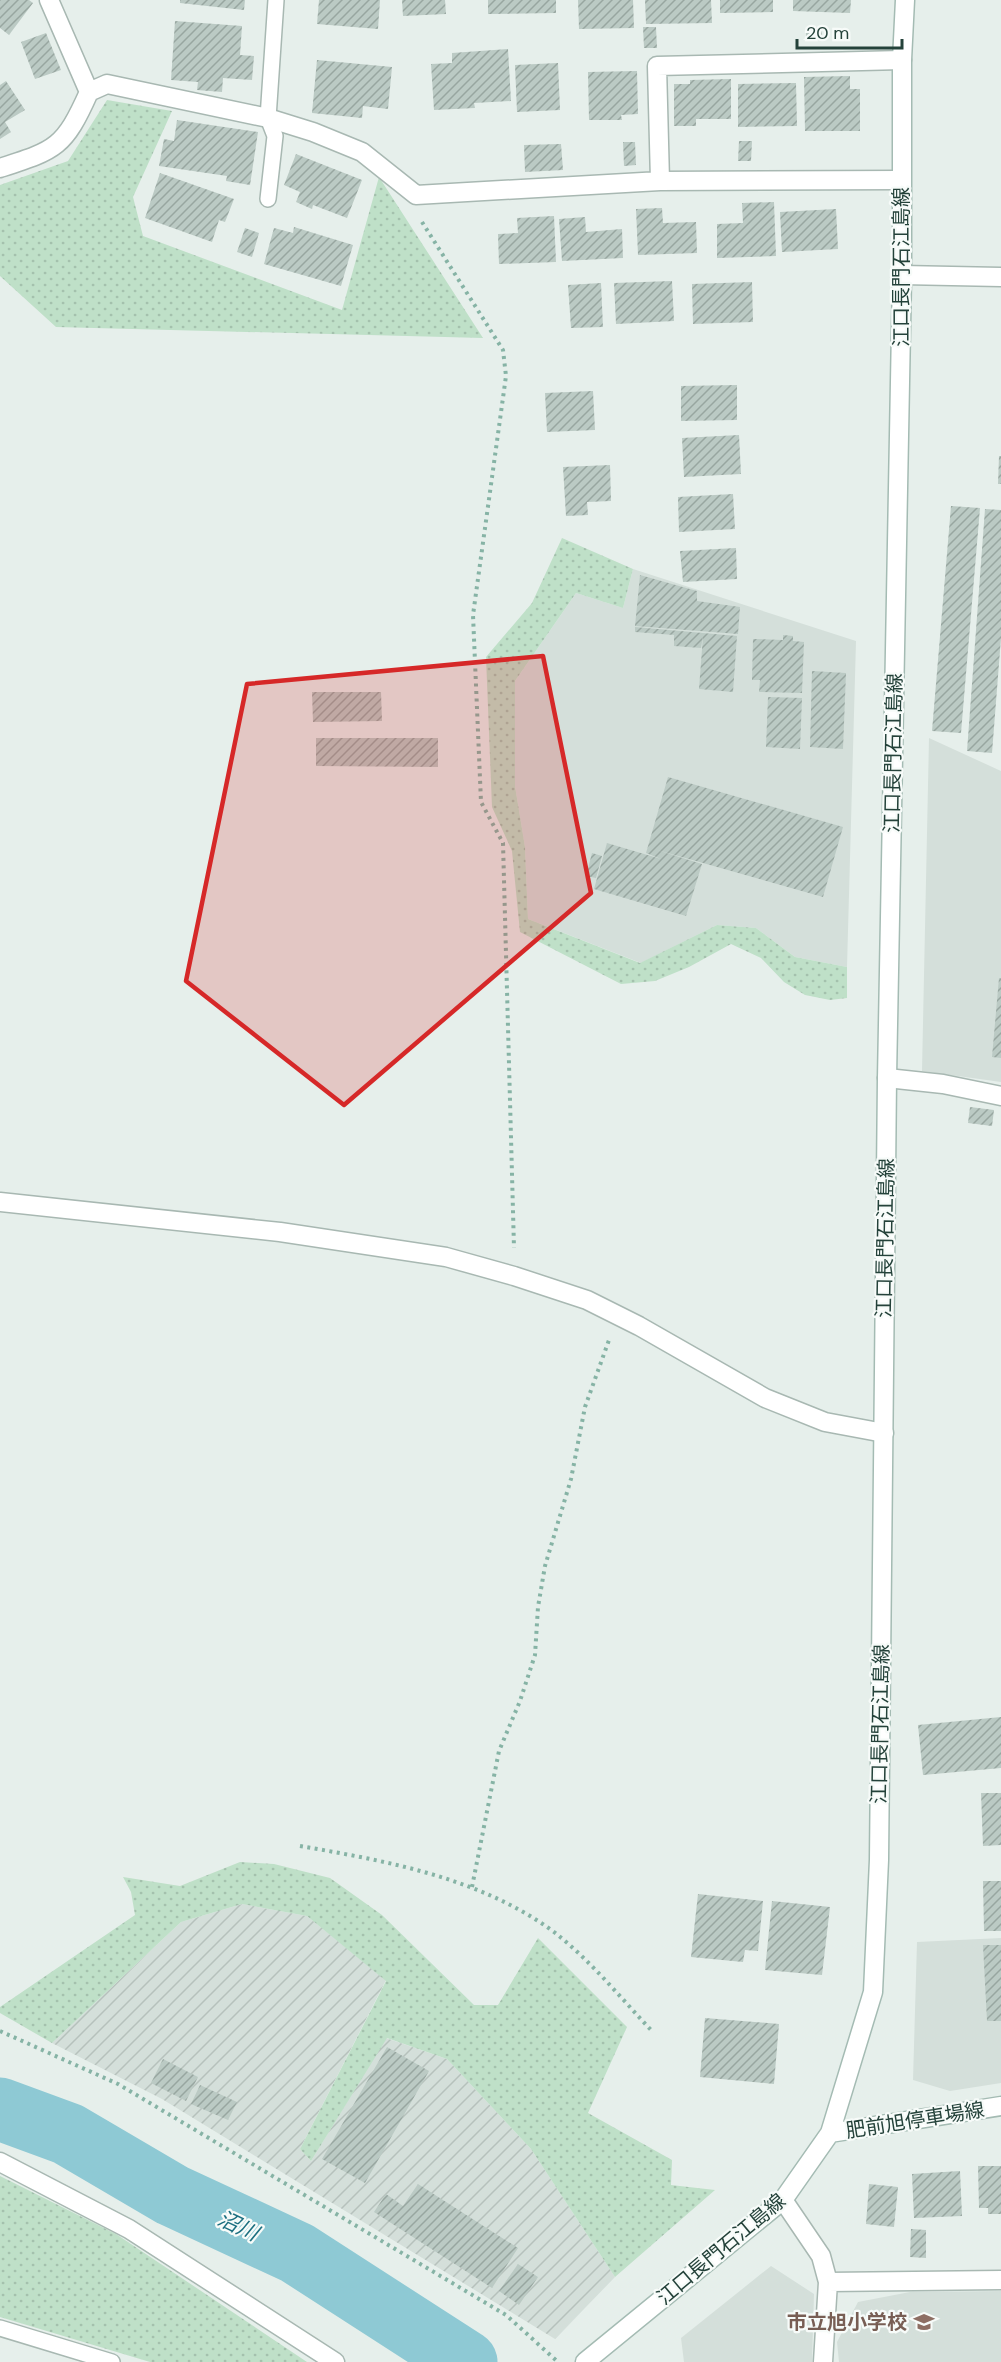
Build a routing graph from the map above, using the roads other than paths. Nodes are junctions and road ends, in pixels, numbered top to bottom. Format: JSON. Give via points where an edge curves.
{"nodes":[{"id":1,"x":49,"y":0,"type":"edge"},
{"id":2,"x":276,"y":0,"type":"edge"},
{"id":3,"x":905,"y":0,"type":"edge"},
{"id":4,"x":902,"y":60,"type":"junction"},
{"id":5,"x":88,"y":92,"type":"junction"},
{"id":6,"x":268,"y":118,"type":"junction"},
{"id":7,"x":0,"y":168,"type":"edge"},
{"id":8,"x":902,"y":180,"type":"junction"},
{"id":9,"x":660,"y":181,"type":"junction"},
{"id":10,"x":268,"y":199,"type":"dead end"},
{"id":11,"x":902,"y":275,"type":"junction"},
{"id":12,"x":1001,"y":277,"type":"edge"},
{"id":13,"x":887,"y":1078,"type":"junction"},
{"id":14,"x":1001,"y":1096,"type":"edge"},
{"id":15,"x":0,"y":1202,"type":"edge"},
{"id":16,"x":884,"y":1433,"type":"junction"},
{"id":17,"x":1001,"y":2106,"type":"edge"},
{"id":18,"x":830,"y":2133,"type":"junction"},
{"id":19,"x":0,"y":2162,"type":"edge"},
{"id":20,"x":783,"y":2200,"type":"junction"},
{"id":21,"x":1001,"y":2280,"type":"edge"},
{"id":22,"x":828,"y":2282,"type":"junction"},
{"id":23,"x":0,"y":2328,"type":"edge"},
{"id":24,"x":112,"y":2362,"type":"edge"},
{"id":25,"x":335,"y":2362,"type":"edge"},
{"id":26,"x":585,"y":2362,"type":"edge"},
{"id":27,"x":823,"y":2362,"type":"edge"}],
"edges":[{"from":1,"to":5,"type":"street"},
{"from":2,"to":6,"type":"lane"},
{"from":3,"to":4,"type":"street","name":"江口長門石江島線"},
{"from":4,"to":8,"type":"street","name":"江口長門石江島線"},
{"from":4,"to":9,"type":"street","via":[[657,66]]},
{"from":5,"to":6,"type":"street","via":[[107,84]]},
{"from":5,"to":7,"type":"street","via":[[73,128],[48,152]]},
{"from":6,"to":9,"type":"street","via":[[362,152],[416,195]]},
{"from":6,"to":10,"type":"lane","via":[[275,136]]},
{"from":8,"to":9,"type":"street"},
{"from":8,"to":11,"type":"street","name":"江口長門石江島線"},
{"from":11,"to":12,"type":"street"},
{"from":11,"to":13,"type":"street","name":"江口長門石江島線"},
{"from":13,"to":14,"type":"street"},
{"from":13,"to":16,"type":"street","name":"江口長門石江島線"},
{"from":15,"to":16,"type":"street","via":[[280,1232],[446,1257],[587,1300],[765,1398],[825,1422]]},
{"from":16,"to":18,"type":"street","name":"江口長門石江島線","via":[[879,1860],[873,1992]]},
{"from":17,"to":18,"type":"street","name":"肥前旭停車場線"},
{"from":18,"to":20,"type":"street","name":"江口長門石江島線"},
{"from":19,"to":25,"type":"street","via":[[129,2229]]},
{"from":20,"to":22,"type":"street","via":[[821,2256]]},
{"from":20,"to":26,"type":"street","name":"江口長門石江島線"},
{"from":21,"to":22,"type":"street"},
{"from":22,"to":27,"type":"street"},
{"from":23,"to":24,"type":"lane"}]}
